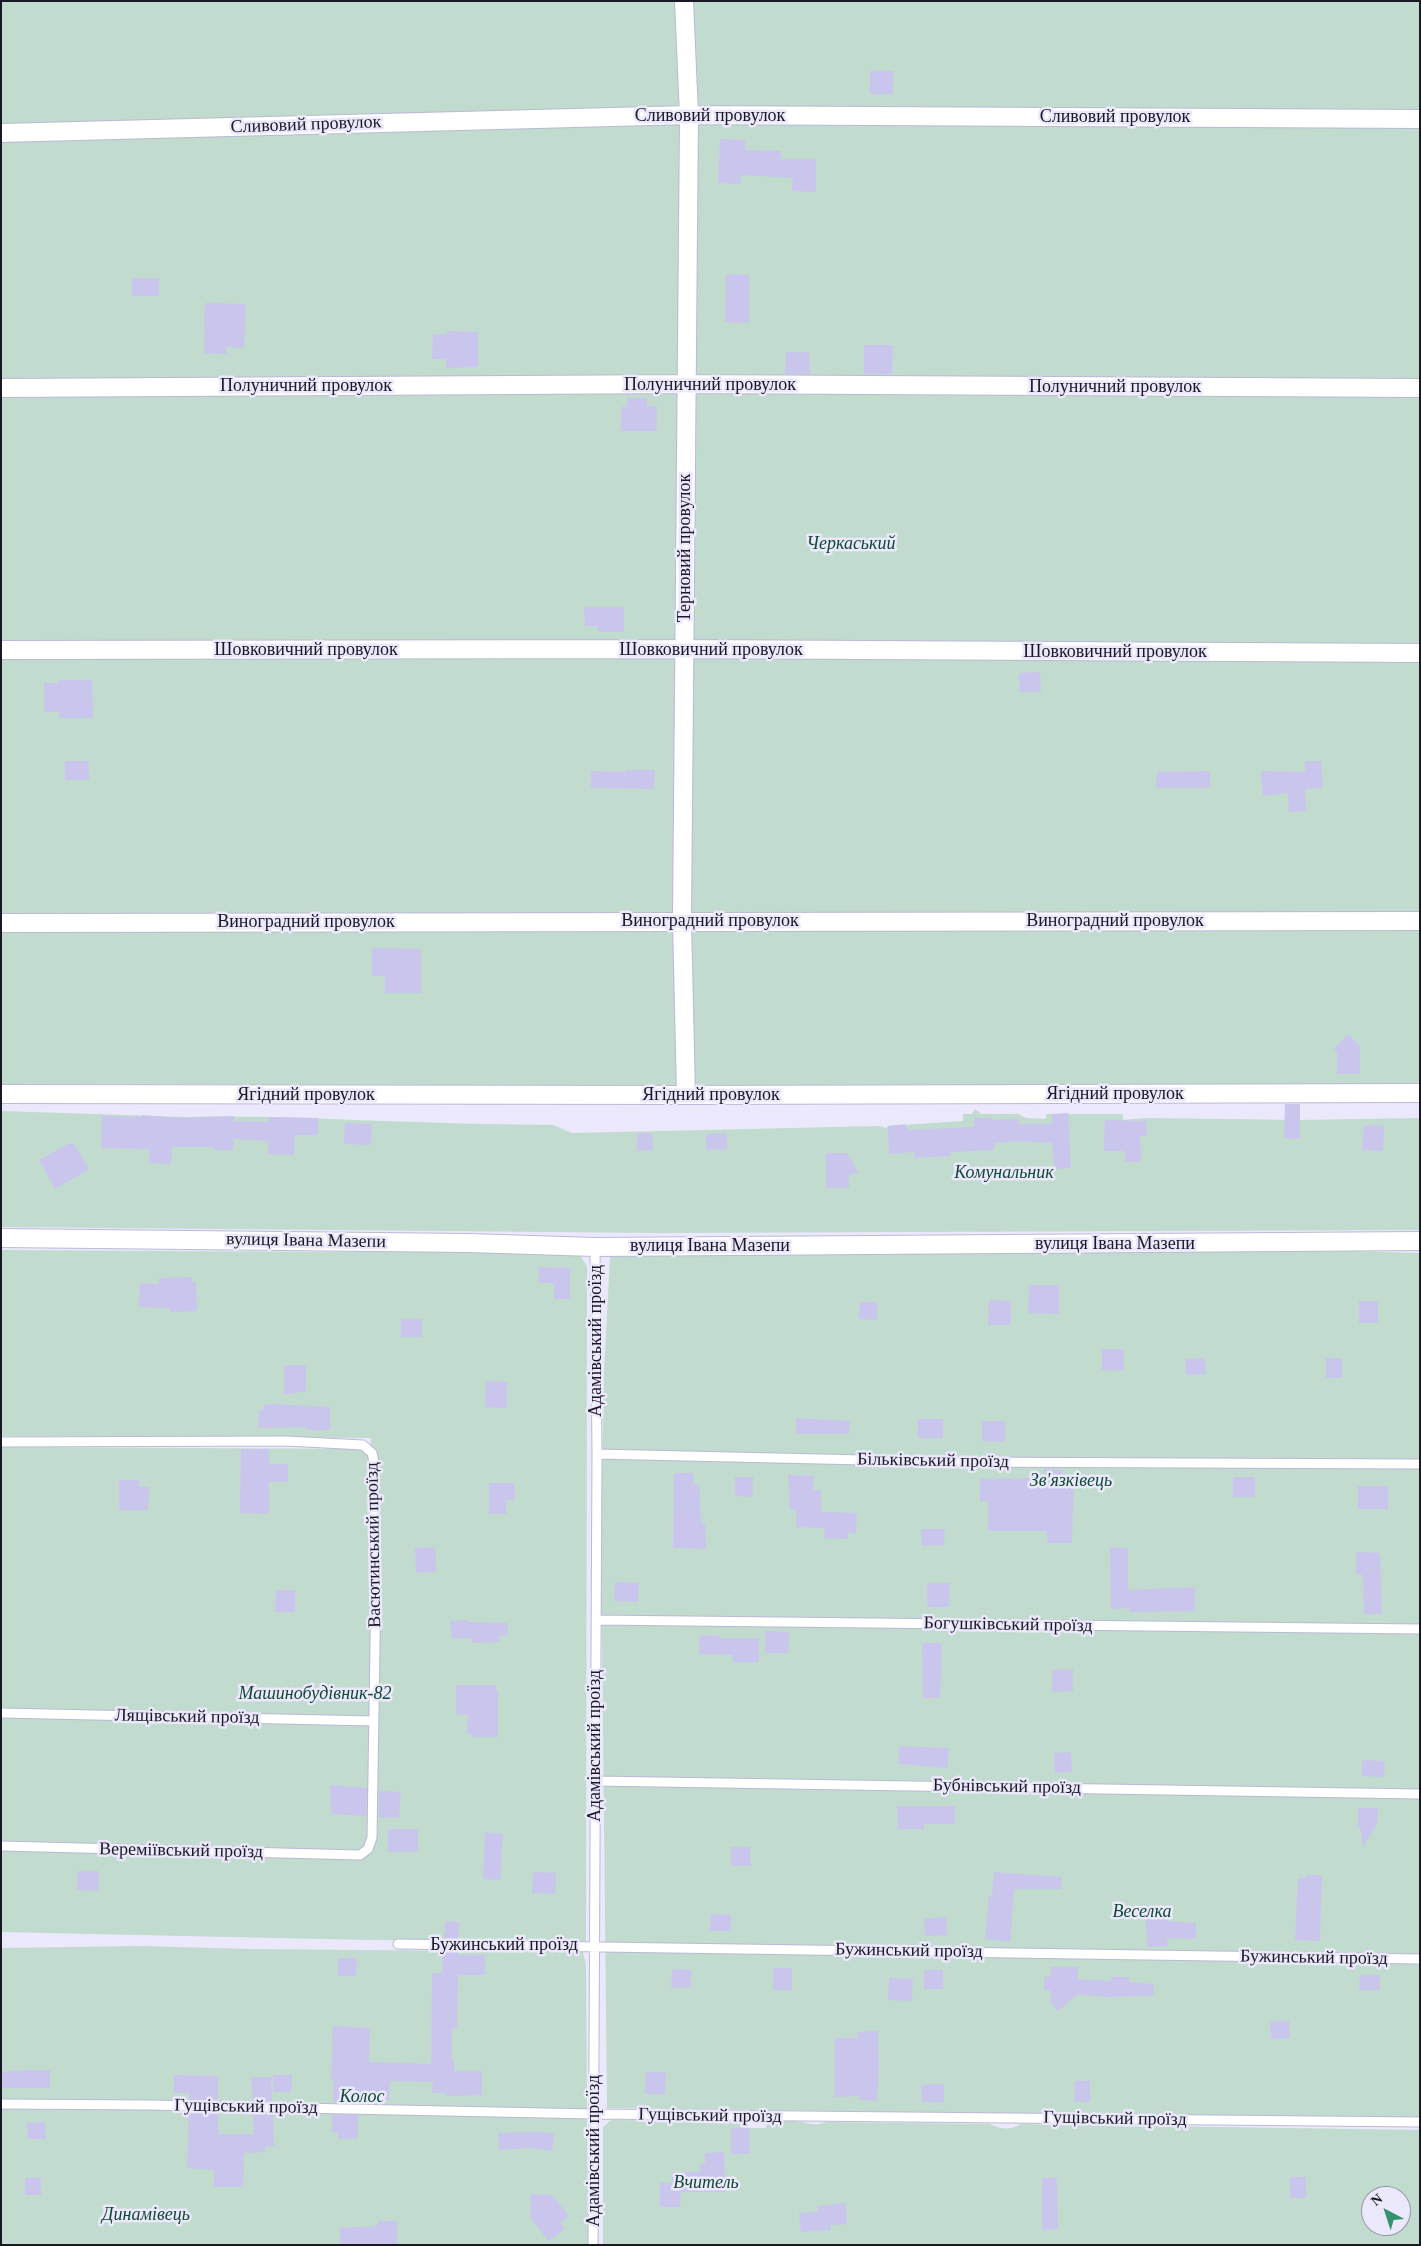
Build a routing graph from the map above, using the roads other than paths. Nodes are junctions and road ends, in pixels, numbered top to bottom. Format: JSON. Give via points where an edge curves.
{"nodes":[{"id":1,"x":684,"y":1,"type":"edge"},
{"id":2,"x":689,"y":115,"type":"junction"},
{"id":3,"x":1420,"y":119,"type":"edge"},
{"id":4,"x":1,"y":133,"type":"edge"},
{"id":5,"x":686,"y":384,"type":"junction"},
{"id":6,"x":1,"y":388,"type":"edge"},
{"id":7,"x":1420,"y":388,"type":"edge"},
{"id":8,"x":684,"y":649,"type":"junction"},
{"id":9,"x":1,"y":650,"type":"edge"},
{"id":10,"x":1420,"y":653,"type":"edge"},
{"id":11,"x":682,"y":920,"type":"junction"},
{"id":12,"x":1420,"y":921,"type":"edge"},
{"id":13,"x":1,"y":923,"type":"edge"},
{"id":14,"x":1420,"y":1093,"type":"edge"},
{"id":15,"x":1,"y":1094,"type":"edge"},
{"id":16,"x":686,"y":1095,"type":"junction"},
{"id":17,"x":1,"y":1238,"type":"edge"},
{"id":18,"x":1420,"y":1241,"type":"edge"},
{"id":19,"x":595,"y":1247,"type":"junction"},
{"id":20,"x":1,"y":1442,"type":"edge"},
{"id":21,"x":597,"y":1454,"type":"junction"},
{"id":22,"x":1420,"y":1464,"type":"edge"},
{"id":23,"x":596,"y":1620,"type":"junction"},
{"id":24,"x":1420,"y":1629,"type":"edge"},
{"id":25,"x":1,"y":1713,"type":"edge"},
{"id":26,"x":374,"y":1721,"type":"junction"},
{"id":27,"x":594,"y":1781,"type":"junction"},
{"id":28,"x":1420,"y":1794,"type":"edge"},
{"id":29,"x":1,"y":1846,"type":"edge"},
{"id":30,"x":360,"y":1855,"type":"joint"},
{"id":31,"x":398,"y":1944,"type":"dead end"},
{"id":32,"x":594,"y":1946,"type":"junction"},
{"id":33,"x":1420,"y":1959,"type":"edge"},
{"id":34,"x":1,"y":2104,"type":"edge"},
{"id":35,"x":595,"y":2114,"type":"junction"},
{"id":36,"x":1420,"y":2122,"type":"edge"},
{"id":37,"x":593,"y":2245,"type":"edge"}],
"edges":[{"from":1,"to":2,"type":"street","name":"Терновий провулок"},
{"from":2,"to":3,"type":"street","name":"Сливовий провулок"},
{"from":2,"to":4,"type":"street","name":"Сливовий провулок"},
{"from":2,"to":5,"type":"street","name":"Терновий провулок"},
{"from":5,"to":6,"type":"street","name":"Полуничний провулок"},
{"from":5,"to":7,"type":"street","name":"Полуничний провулок"},
{"from":5,"to":8,"type":"street","name":"Терновий провулок"},
{"from":8,"to":9,"type":"street","name":"Шовковичний провулок"},
{"from":8,"to":10,"type":"street","name":"Шовковичний провулок"},
{"from":8,"to":11,"type":"street","name":"Терновий провулок"},
{"from":11,"to":12,"type":"street","name":"Виноградний провулок"},
{"from":11,"to":13,"type":"street","name":"Виноградний провулок"},
{"from":11,"to":16,"type":"street","name":"Терновий провулок"},
{"from":14,"to":16,"type":"street","name":"Ягідний провулок"},
{"from":15,"to":16,"type":"street","name":"Ягідний провулок"},
{"from":17,"to":19,"type":"street","name":"вулиця Івана Мазепи"},
{"from":18,"to":19,"type":"street","name":"вулиця Івана Мазепи"},
{"from":19,"to":21,"type":"lane","name":"Адамівський проїзд"},
{"from":20,"to":26,"type":"lane","name":"Васютинський проїзд","via":[[286,1441],[363,1446],[372,1453],[374,1462]]},
{"from":21,"to":22,"type":"lane","name":"Більківський проїзд","via":[[954,1462]]},
{"from":21,"to":23,"type":"lane","name":"Адамівський проїзд"},
{"from":23,"to":24,"type":"lane","name":"Богушківський проїзд"},
{"from":23,"to":27,"type":"lane","name":"Адамівський проїзд"},
{"from":25,"to":26,"type":"lane","name":"Лящівський проїзд"},
{"from":26,"to":30,"type":"lane","name":"Васютинський проїзд","via":[[372,1838],[368,1849]]},
{"from":27,"to":28,"type":"lane","name":"Бубнівський проїзд"},
{"from":27,"to":32,"type":"lane","name":"Адамівський проїзд"},
{"from":29,"to":30,"type":"lane","name":"Вереміївський проїзд"},
{"from":31,"to":32,"type":"lane","name":"Бужинський проїзд"},
{"from":32,"to":33,"type":"lane","name":"Бужинський проїзд"},
{"from":32,"to":35,"type":"lane","name":"Адамівський проїзд"},
{"from":34,"to":35,"type":"lane","name":"Гущівський проїзд"},
{"from":35,"to":36,"type":"lane","name":"Гущівський проїзд"},
{"from":35,"to":37,"type":"lane","name":"Адамівський проїзд"}]}
